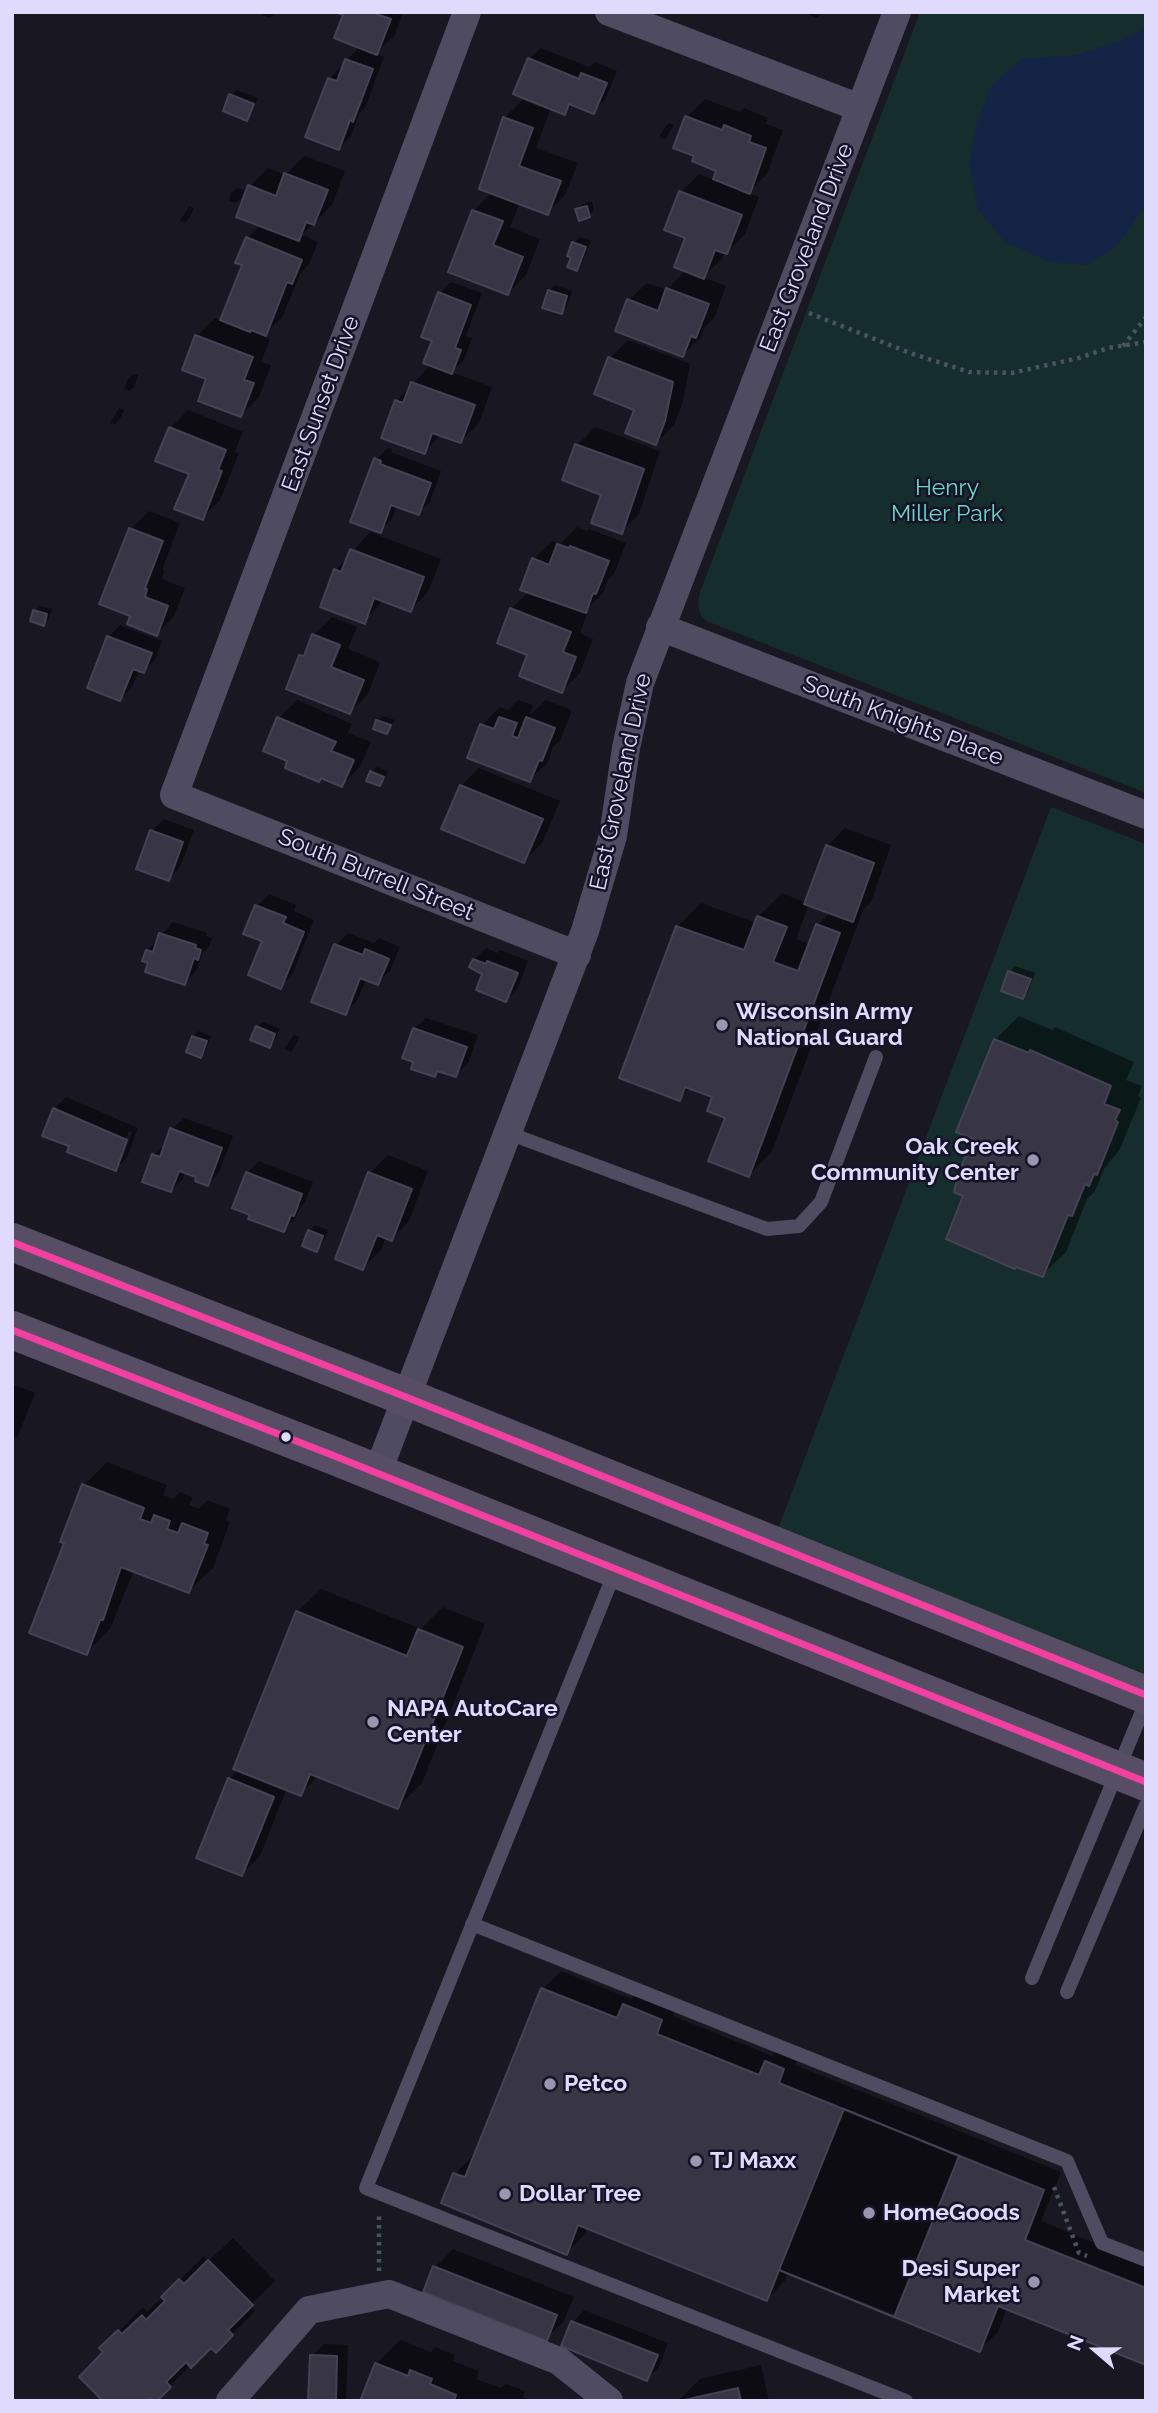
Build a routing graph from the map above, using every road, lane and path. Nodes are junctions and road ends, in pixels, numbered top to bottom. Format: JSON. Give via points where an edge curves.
{"nodes":[{"id":1,"x":467,"y":12,"type":"edge"},
{"id":2,"x":609,"y":12,"type":"edge"},
{"id":3,"x":897,"y":12,"type":"edge"},
{"id":4,"x":860,"y":108,"type":"junction"},
{"id":5,"x":785,"y":304,"type":"junction"},
{"id":6,"x":1146,"y":317,"type":"edge"},
{"id":7,"x":1146,"y":342,"type":"edge"},
{"id":8,"x":1123,"y":345,"type":"junction"},
{"id":9,"x":660,"y":627,"type":"junction"},
{"id":10,"x":174,"y":795,"type":"joint"},
{"id":11,"x":1146,"y":815,"type":"edge"},
{"id":12,"x":577,"y":956,"type":"junction"},
{"id":13,"x":876,"y":1057,"type":"dead end"},
{"id":14,"x":508,"y":1133,"type":"junction"},
{"id":15,"x":12,"y":1242,"type":"edge"},
{"id":16,"x":12,"y":1330,"type":"edge"},
{"id":17,"x":406,"y":1397,"type":"junction"},
{"id":18,"x":377,"y":1474,"type":"junction"},
{"id":19,"x":616,"y":1569,"type":"junction"},
{"id":20,"x":1146,"y":1695,"type":"edge"},
{"id":21,"x":1146,"y":1702,"type":"edge"},
{"id":22,"x":1132,"y":1776,"type":"edge"},
{"id":23,"x":1146,"y":1805,"type":"edge"},
{"id":24,"x":472,"y":1924,"type":"junction"},
{"id":25,"x":1032,"y":1978,"type":"dead end"},
{"id":26,"x":1068,"y":1992,"type":"dead end"},
{"id":27,"x":1053,"y":2186,"type":"dead end"},
{"id":28,"x":379,"y":2193,"type":"junction"},
{"id":29,"x":1090,"y":2258,"type":"dead end"},
{"id":30,"x":1146,"y":2260,"type":"edge"},
{"id":31,"x":379,"y":2296,"type":"junction"},
{"id":32,"x":230,"y":2401,"type":"edge"},
{"id":33,"x":609,"y":2401,"type":"edge"},
{"id":34,"x":906,"y":2401,"type":"edge"}],
"edges":[{"from":1,"to":10,"type":"street","name":"East Sunset Drive"},
{"from":2,"to":4,"type":"street"},
{"from":3,"to":4,"type":"street","name":"East Groveland Drive"},
{"from":4,"to":5,"type":"street","name":"East Groveland Drive"},
{"from":5,"to":8,"type":"path","via":[[969,372],[1012,373]]},
{"from":5,"to":9,"type":"street","name":"East Groveland Drive"},
{"from":6,"to":8,"type":"path"},
{"from":7,"to":8,"type":"path"},
{"from":9,"to":11,"type":"street","name":"South Knights Place"},
{"from":9,"to":12,"type":"street","name":"East Groveland Drive","via":[[640,682],[613,836]]},
{"from":10,"to":12,"type":"street","name":"South Burrell Street"},
{"from":12,"to":14,"type":"street","name":"East Groveland Drive"},
{"from":13,"to":14,"type":"lane","via":[[821,1202],[799,1226],[767,1229]]},
{"from":14,"to":17,"type":"street","name":"East Groveland Drive"},
{"from":15,"to":17,"type":"main road"},
{"from":16,"to":18,"type":"main road"},
{"from":17,"to":18,"type":"street","name":"East Groveland Drive"},
{"from":17,"to":20,"type":"main road"},
{"from":18,"to":19,"type":"main road"},
{"from":19,"to":22,"type":"main road"},
{"from":19,"to":24,"type":"lane"},
{"from":21,"to":22,"type":"lane"},
{"from":22,"to":25,"type":"lane"},
{"from":23,"to":26,"type":"lane"},
{"from":24,"to":28,"type":"lane","via":[[366,2188]]},
{"from":24,"to":30,"type":"lane","via":[[1067,2161],[1102,2243]]},
{"from":27,"to":29,"type":"path","via":[[1079,2253]]},
{"from":28,"to":31,"type":"path"},
{"from":28,"to":34,"type":"lane"},
{"from":31,"to":32,"type":"street","via":[[309,2310]]},
{"from":31,"to":33,"type":"street","via":[[389,2294],[559,2361]]}]}
